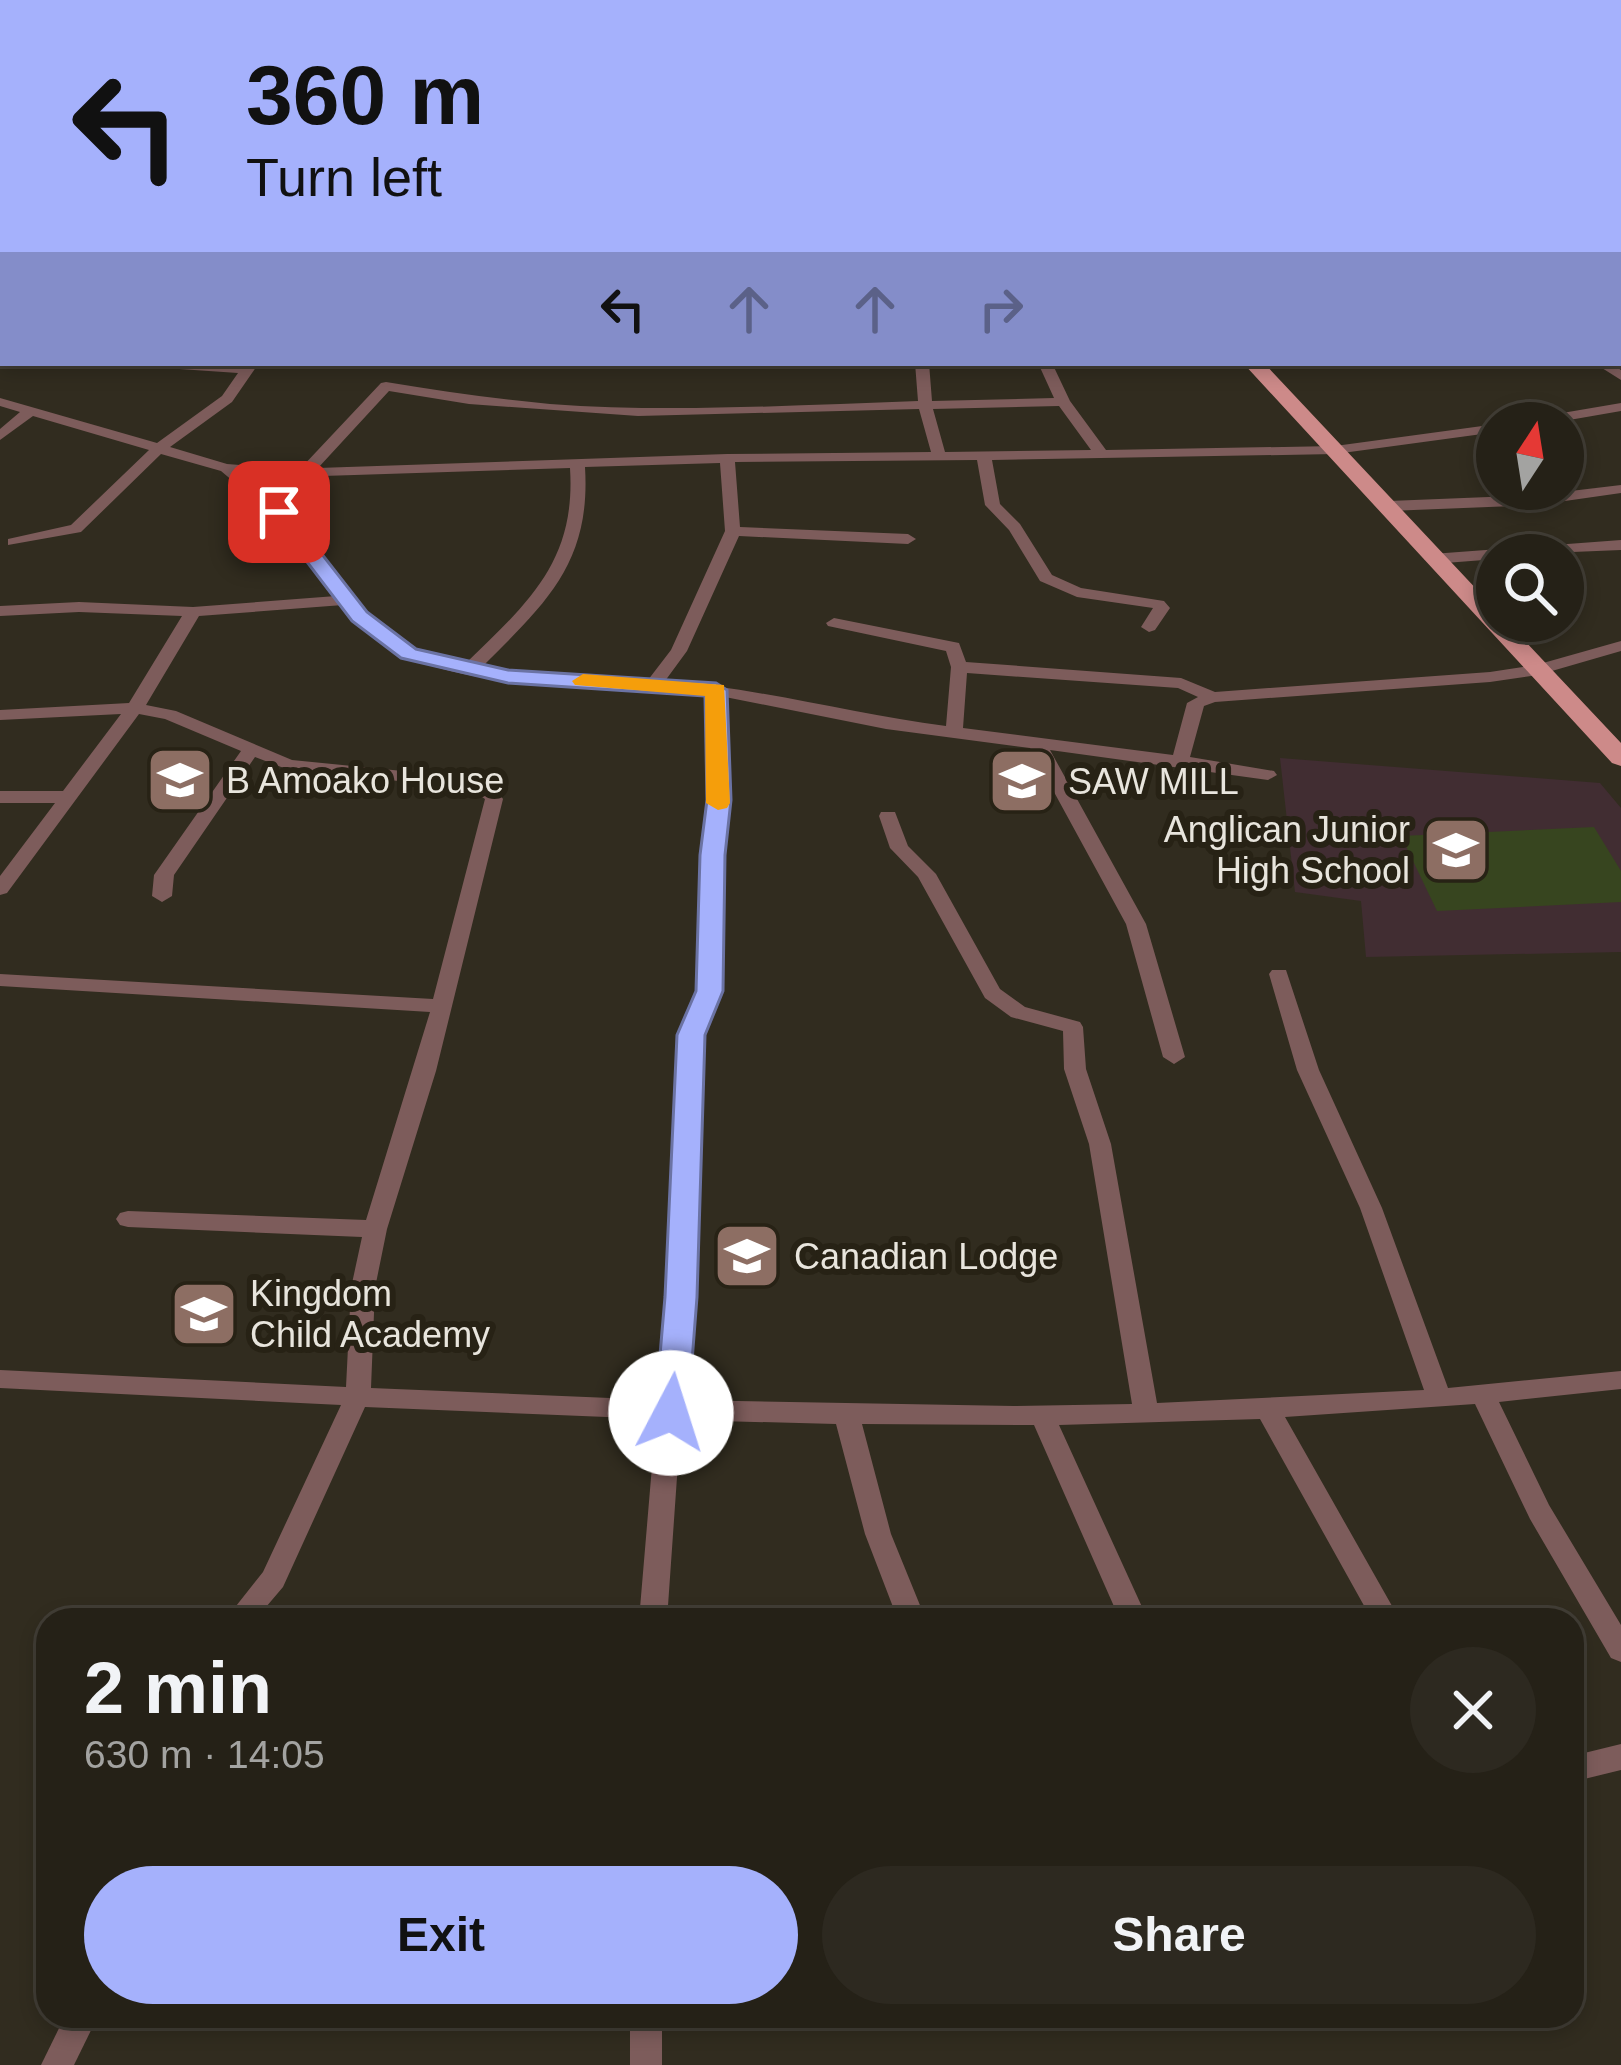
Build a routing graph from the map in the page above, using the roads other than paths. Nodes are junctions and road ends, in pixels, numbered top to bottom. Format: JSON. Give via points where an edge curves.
{"nodes":[{"id":1,"x":249,"y":366,"type":"edge"},
{"id":2,"x":922,"y":366,"type":"edge"},
{"id":3,"x":1046,"y":366,"type":"edge"},
{"id":4,"x":1256,"y":366,"type":"edge"},
{"id":5,"x":0,"y":402,"type":"edge"},
{"id":6,"x":1063,"y":402,"type":"junction"},
{"id":7,"x":925,"y":404,"type":"junction"},
{"id":8,"x":1621,"y":407,"type":"edge"},
{"id":9,"x":32,"y":410,"type":"junction"},
{"id":10,"x":1584,"y":413,"type":"edge"},
{"id":11,"x":1476,"y":431,"type":"edge"},
{"id":12,"x":0,"y":436,"type":"edge"},
{"id":13,"x":158,"y":449,"type":"junction"},
{"id":14,"x":1335,"y":450,"type":"junction"},
{"id":15,"x":939,"y":456,"type":"junction"},
{"id":16,"x":984,"y":456,"type":"junction"},
{"id":17,"x":1103,"y":456,"type":"junction"},
{"id":18,"x":727,"y":458,"type":"junction"},
{"id":19,"x":577,"y":462,"type":"junction"},
{"id":20,"x":226,"y":468,"type":"junction"},
{"id":21,"x":306,"y":472,"type":"junction"},
{"id":22,"x":1621,"y":488,"type":"edge"},
{"id":23,"x":1389,"y":506,"type":"junction"},
{"id":24,"x":733,"y":531,"type":"junction"},
{"id":25,"x":908,"y":539,"type":"dead end"},
{"id":26,"x":13,"y":542,"type":"dead end"},
{"id":27,"x":1621,"y":545,"type":"edge"},
{"id":28,"x":1432,"y":559,"type":"junction"},
{"id":29,"x":348,"y":600,"type":"junction"},
{"id":30,"x":0,"y":611,"type":"edge"},
{"id":31,"x":193,"y":612,"type":"junction"},
{"id":32,"x":834,"y":622,"type":"dead end"},
{"id":33,"x":1148,"y":627,"type":"dead end"},
{"id":34,"x":1621,"y":646,"type":"edge"},
{"id":35,"x":959,"y":667,"type":"junction"},
{"id":36,"x":470,"y":670,"type":"junction"},
{"id":37,"x":1538,"y":670,"type":"junction"},
{"id":38,"x":655,"y":683,"type":"junction"},
{"id":39,"x":716,"y":690,"type":"junction"},
{"id":40,"x":1213,"y":697,"type":"junction"},
{"id":41,"x":135,"y":707,"type":"junction"},
{"id":42,"x":0,"y":715,"type":"edge"},
{"id":43,"x":954,"y":733,"type":"junction"},
{"id":44,"x":1038,"y":745,"type":"junction"},
{"id":45,"x":252,"y":749,"type":"junction"},
{"id":46,"x":1621,"y":758,"type":"edge"},
{"id":47,"x":1180,"y":761,"type":"junction"},
{"id":48,"x":1268,"y":775,"type":"dead end"},
{"id":49,"x":0,"y":796,"type":"edge"},
{"id":50,"x":68,"y":797,"type":"junction"},
{"id":51,"x":888,"y":816,"type":"dead end"},
{"id":52,"x":0,"y":890,"type":"edge"},
{"id":53,"x":162,"y":896,"type":"dead end"},
{"id":54,"x":1279,"y":974,"type":"dead end"},
{"id":55,"x":0,"y":980,"type":"edge"},
{"id":56,"x":440,"y":1006,"type":"junction"},
{"id":57,"x":1174,"y":1057,"type":"dead end"},
{"id":58,"x":128,"y":1219,"type":"dead end"},
{"id":59,"x":376,"y":1228,"type":"junction"},
{"id":60,"x":0,"y":1379,"type":"edge"},
{"id":61,"x":1621,"y":1380,"type":"edge"},
{"id":62,"x":358,"y":1395,"type":"junction"},
{"id":63,"x":1484,"y":1396,"type":"junction"},
{"id":64,"x":1439,"y":1400,"type":"junction"},
{"id":65,"x":1267,"y":1409,"type":"junction"},
{"id":66,"x":671,"y":1413,"type":"junction"},
{"id":67,"x":1147,"y":1414,"type":"junction"},
{"id":68,"x":847,"y":1416,"type":"junction"},
{"id":69,"x":1042,"y":1418,"type":"junction"},
{"id":70,"x":249,"y":1608,"type":"edge"},
{"id":71,"x":654,"y":1608,"type":"edge"},
{"id":72,"x":907,"y":1608,"type":"edge"},
{"id":73,"x":1129,"y":1608,"type":"edge"},
{"id":74,"x":1379,"y":1608,"type":"edge"},
{"id":75,"x":1621,"y":1650,"type":"edge"},
{"id":76,"x":1621,"y":1757,"type":"edge"},
{"id":77,"x":1584,"y":1766,"type":"edge"},
{"id":78,"x":76,"y":2028,"type":"edge"},
{"id":79,"x":646,"y":2028,"type":"edge"},
{"id":80,"x":57,"y":2065,"type":"edge"},
{"id":81,"x":646,"y":2065,"type":"edge"}],
"edges":[{"from":1,"to":13,"type":"street","via":[[227,399]]},
{"from":2,"to":7,"type":"street"},
{"from":3,"to":6,"type":"street"},
{"from":4,"to":14,"type":"main road"},
{"from":5,"to":9,"type":"street"},
{"from":6,"to":7,"type":"street"},
{"from":6,"to":17,"type":"street"},
{"from":7,"to":15,"type":"street"},
{"from":7,"to":21,"type":"street","via":[[574,408],[489,402],[389,380]]},
{"from":8,"to":10,"type":"street"},
{"from":9,"to":12,"type":"street"},
{"from":9,"to":13,"type":"street"},
{"from":11,"to":14,"type":"street"},
{"from":13,"to":20,"type":"street"},
{"from":13,"to":26,"type":"street","via":[[76,529]]},
{"from":14,"to":17,"type":"street"},
{"from":14,"to":23,"type":"main road"},
{"from":15,"to":16,"type":"street"},
{"from":15,"to":18,"type":"street"},
{"from":16,"to":17,"type":"street"},
{"from":16,"to":33,"type":"street","via":[[993,506],[1046,578],[1065,589],[1158,604]]},
{"from":18,"to":19,"type":"street"},
{"from":18,"to":24,"type":"street"},
{"from":19,"to":21,"type":"street"},
{"from":19,"to":36,"type":"street","via":[[575,543],[536,602]]},
{"from":20,"to":21,"type":"street"},
{"from":20,"to":29,"type":"street","via":[[290,521]]},
{"from":22,"to":23,"type":"street"},
{"from":23,"to":28,"type":"main road"},
{"from":24,"to":25,"type":"street"},
{"from":24,"to":38,"type":"street","via":[[679,651]]},
{"from":27,"to":28,"type":"street"},
{"from":28,"to":37,"type":"main road"},
{"from":29,"to":31,"type":"street"},
{"from":29,"to":36,"type":"street","via":[[409,653]]},
{"from":30,"to":31,"type":"street"},
{"from":31,"to":41,"type":"street"},
{"from":32,"to":35,"type":"street","via":[[941,642],[952,647]]},
{"from":34,"to":37,"type":"street"},
{"from":35,"to":40,"type":"street","via":[[1181,683]]},
{"from":35,"to":43,"type":"street"},
{"from":36,"to":38,"type":"street"},
{"from":37,"to":40,"type":"street"},
{"from":37,"to":46,"type":"main road"},
{"from":38,"to":39,"type":"street"},
{"from":39,"to":43,"type":"street"},
{"from":39,"to":66,"type":"street","via":[[710,991],[691,1035]]},
{"from":40,"to":47,"type":"street","via":[[1196,703]]},
{"from":41,"to":42,"type":"street"},
{"from":41,"to":45,"type":"street"},
{"from":41,"to":50,"type":"street"},
{"from":43,"to":44,"type":"street"},
{"from":44,"to":47,"type":"street"},
{"from":44,"to":57,"type":"street","via":[[1136,924]]},
{"from":45,"to":53,"type":"street","via":[[164,875]]},
{"from":45,"to":56,"type":"street","via":[[289,765],[487,789],[494,799]]},
{"from":47,"to":48,"type":"street"},
{"from":49,"to":50,"type":"street"},
{"from":50,"to":52,"type":"street"},
{"from":51,"to":67,"type":"street","via":[[899,848],[926,874],[992,993],[1018,1012],[1073,1027]]},
{"from":54,"to":64,"type":"street","via":[[1308,1070],[1371,1208]]},
{"from":55,"to":56,"type":"street"},
{"from":56,"to":59,"type":"street"},
{"from":58,"to":59,"type":"street"},
{"from":59,"to":62,"type":"street","via":[[363,1288]]},
{"from":60,"to":62,"type":"street"},
{"from":61,"to":63,"type":"street"},
{"from":62,"to":66,"type":"street"},
{"from":62,"to":70,"type":"street","via":[[273,1579]]},
{"from":63,"to":64,"type":"street"},
{"from":63,"to":75,"type":"street","via":[[1539,1511]]},
{"from":64,"to":65,"type":"street"},
{"from":65,"to":67,"type":"street"},
{"from":65,"to":74,"type":"street"},
{"from":66,"to":68,"type":"street"},
{"from":66,"to":71,"type":"street"},
{"from":67,"to":69,"type":"street"},
{"from":68,"to":69,"type":"street"},
{"from":68,"to":72,"type":"street"},
{"from":69,"to":73,"type":"street"},
{"from":76,"to":77,"type":"street"},
{"from":78,"to":80,"type":"street"},
{"from":79,"to":81,"type":"street"}]}
